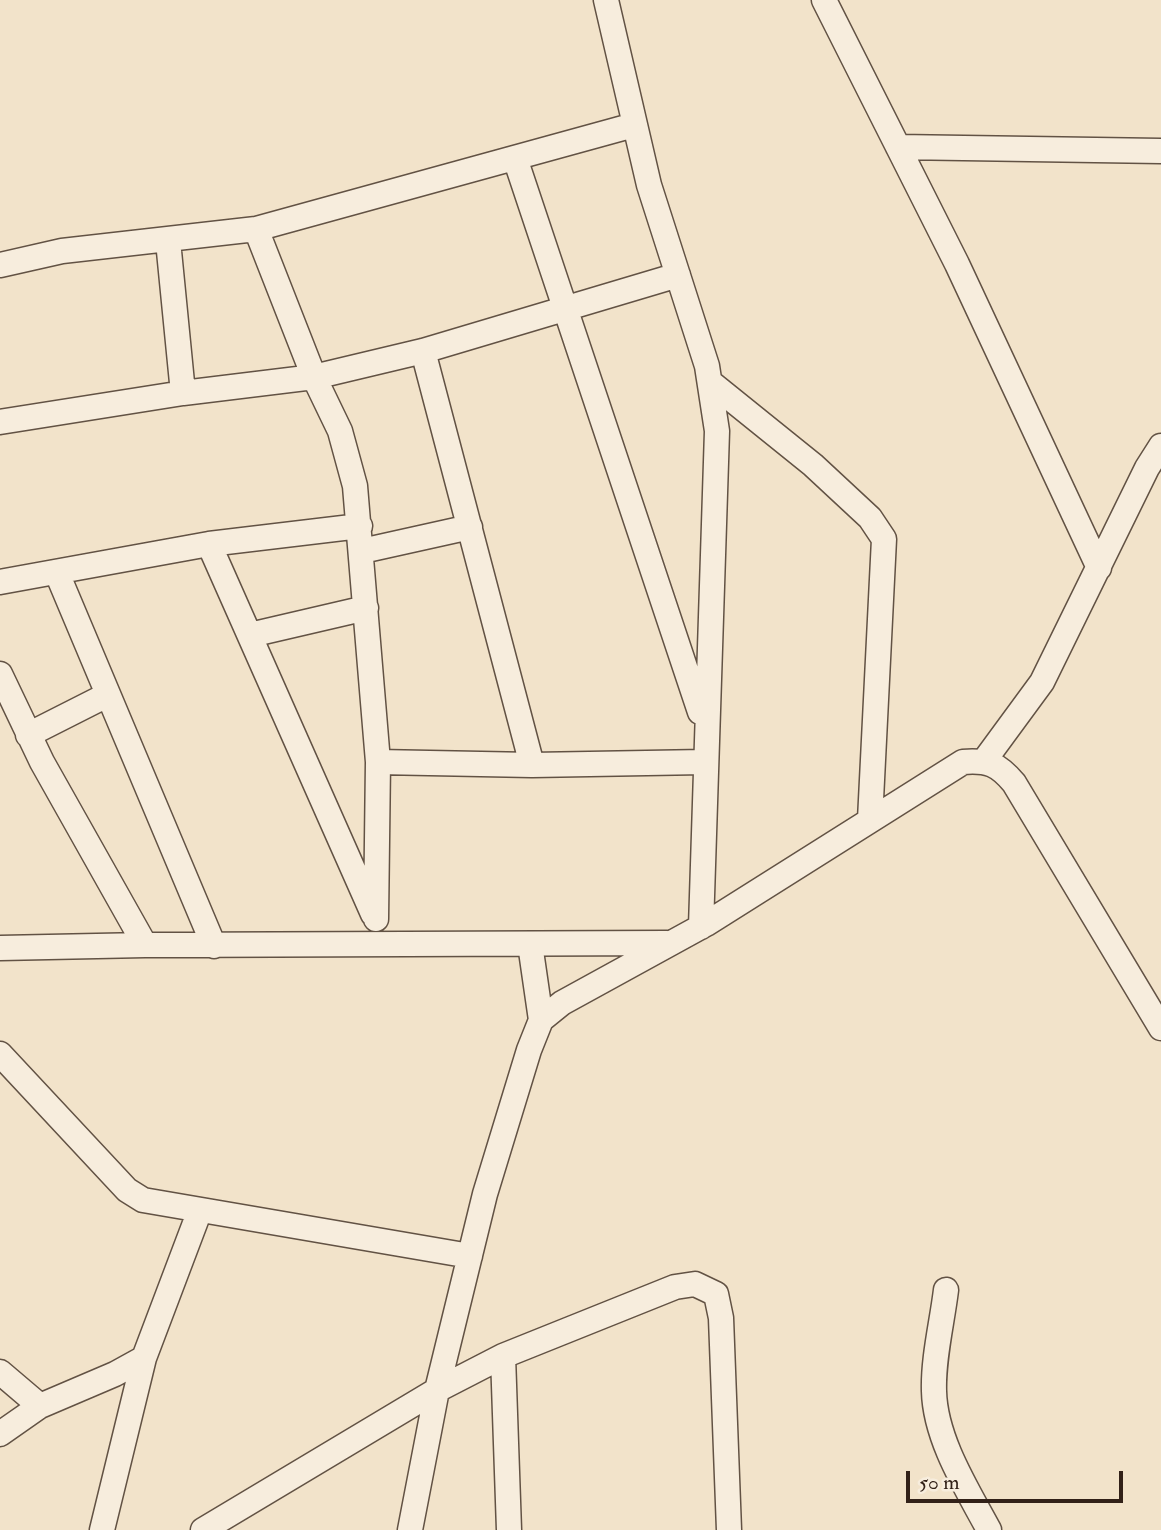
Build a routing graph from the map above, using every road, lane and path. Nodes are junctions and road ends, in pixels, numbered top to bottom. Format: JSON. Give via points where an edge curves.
{"nodes":[{"id":1,"x":606,"y":0,"type":"edge"},
{"id":2,"x":824,"y":0,"type":"edge"},
{"id":3,"x":634,"y":125,"type":"junction"},
{"id":4,"x":898,"y":147,"type":"junction"},
{"id":5,"x":1161,"y":151,"type":"edge"},
{"id":6,"x":515,"y":158,"type":"junction"},
{"id":7,"x":256,"y":229,"type":"junction"},
{"id":8,"x":168,"y":241,"type":"junction"},
{"id":9,"x":0,"y":251,"type":"edge"},
{"id":10,"x":29,"y":259,"type":"junction"},
{"id":11,"x":0,"y":265,"type":"edge"},
{"id":12,"x":678,"y":275,"type":"junction"},
{"id":13,"x":567,"y":308,"type":"junction"},
{"id":14,"x":423,"y":351,"type":"junction"},
{"id":15,"x":314,"y":377,"type":"junction"},
{"id":16,"x":710,"y":382,"type":"junction"},
{"id":17,"x":183,"y":393,"type":"junction"},
{"id":18,"x":0,"y":422,"type":"edge"},
{"id":19,"x":1161,"y":446,"type":"edge"},
{"id":20,"x":360,"y":526,"type":"junction"},
{"id":21,"x":470,"y":527,"type":"junction"},
{"id":22,"x":209,"y":544,"type":"junction"},
{"id":23,"x":362,"y":551,"type":"junction"},
{"id":24,"x":1098,"y":568,"type":"junction"},
{"id":25,"x":57,"y":573,"type":"junction"},
{"id":26,"x":0,"y":582,"type":"edge"},
{"id":27,"x":366,"y":608,"type":"junction"},
{"id":28,"x":250,"y":635,"type":"junction"},
{"id":29,"x":0,"y":674,"type":"edge"},
{"id":30,"x":107,"y":695,"type":"junction"},
{"id":31,"x":705,"y":727,"type":"junction"},
{"id":32,"x":29,"y":734,"type":"junction"},
{"id":33,"x":984,"y":761,"type":"junction"},
{"id":34,"x":378,"y":762,"type":"junction"},
{"id":35,"x":704,"y":762,"type":"junction"},
{"id":36,"x":532,"y":765,"type":"junction"},
{"id":37,"x":870,"y":820,"type":"junction"},
{"id":38,"x":376,"y":919,"type":"junction"},
{"id":39,"x":701,"y":927,"type":"junction"},
{"id":40,"x":671,"y":943,"type":"junction"},
{"id":41,"x":530,"y":944,"type":"junction"},
{"id":42,"x":145,"y":946,"type":"junction"},
{"id":43,"x":214,"y":946,"type":"junction"},
{"id":44,"x":381,"y":947,"type":"junction"},
{"id":45,"x":0,"y":948,"type":"edge"},
{"id":46,"x":541,"y":1020,"type":"junction"},
{"id":47,"x":1161,"y":1028,"type":"edge"},
{"id":48,"x":0,"y":1054,"type":"edge"},
{"id":49,"x":200,"y":1210,"type":"junction"},
{"id":50,"x":470,"y":1256,"type":"junction"},
{"id":51,"x":946,"y":1290,"type":"dead end"},
{"id":52,"x":503,"y":1356,"type":"junction"},
{"id":53,"x":144,"y":1358,"type":"junction"},
{"id":54,"x":0,"y":1372,"type":"edge"},
{"id":55,"x":437,"y":1390,"type":"junction"},
{"id":56,"x":40,"y":1406,"type":"junction"},
{"id":57,"x":0,"y":1434,"type":"edge"},
{"id":58,"x":102,"y":1530,"type":"edge"},
{"id":59,"x":203,"y":1530,"type":"edge"},
{"id":60,"x":410,"y":1530,"type":"edge"},
{"id":61,"x":509,"y":1530,"type":"edge"},
{"id":62,"x":730,"y":1530,"type":"edge"},
{"id":63,"x":989,"y":1530,"type":"edge"}],
"edges":[{"from":1,"to":3,"type":"street"},
{"from":2,"to":4,"type":"street"},
{"from":3,"to":6,"type":"street"},
{"from":3,"to":12,"type":"street"},
{"from":4,"to":5,"type":"street"},
{"from":4,"to":24,"type":"street"},
{"from":6,"to":7,"type":"street"},
{"from":6,"to":13,"type":"street"},
{"from":7,"to":8,"type":"street"},
{"from":7,"to":15,"type":"street"},
{"from":8,"to":10,"type":"street","via":[[62,251]]},
{"from":8,"to":17,"type":"street"},
{"from":9,"to":10,"type":"street"},
{"from":10,"to":11,"type":"street"},
{"from":12,"to":13,"type":"street"},
{"from":12,"to":16,"type":"street"},
{"from":13,"to":14,"type":"street"},
{"from":13,"to":31,"type":"street"},
{"from":14,"to":15,"type":"street"},
{"from":14,"to":21,"type":"street"},
{"from":15,"to":17,"type":"street"},
{"from":15,"to":20,"type":"street","via":[[340,431]]},
{"from":16,"to":31,"type":"street","via":[[717,431]]},
{"from":16,"to":37,"type":"street","via":[[813,465],[870,518],[884,539]]},
{"from":17,"to":18,"type":"street"},
{"from":19,"to":24,"type":"street"},
{"from":20,"to":22,"type":"street"},
{"from":20,"to":23,"type":"street"},
{"from":21,"to":23,"type":"street"},
{"from":21,"to":36,"type":"street"},
{"from":22,"to":25,"type":"street"},
{"from":22,"to":28,"type":"street"},
{"from":23,"to":27,"type":"street"},
{"from":24,"to":33,"type":"street","via":[[1042,682]]},
{"from":25,"to":26,"type":"street"},
{"from":25,"to":30,"type":"street"},
{"from":27,"to":28,"type":"street"},
{"from":27,"to":34,"type":"street"},
{"from":28,"to":38,"type":"street"},
{"from":29,"to":32,"type":"street"},
{"from":30,"to":32,"type":"street"},
{"from":30,"to":43,"type":"street"},
{"from":31,"to":35,"type":"street"},
{"from":32,"to":42,"type":"street"},
{"from":33,"to":37,"type":"street","via":[[964,762]]},
{"from":33,"to":47,"type":"street","via":[[999,766],[1014,783]]},
{"from":34,"to":36,"type":"street"},
{"from":34,"to":38,"type":"street"},
{"from":35,"to":36,"type":"street"},
{"from":35,"to":39,"type":"street"},
{"from":37,"to":39,"type":"street"},
{"from":38,"to":44,"type":"street"},
{"from":39,"to":40,"type":"street"},
{"from":40,"to":41,"type":"street"},
{"from":40,"to":46,"type":"street","via":[[562,1003]]},
{"from":41,"to":44,"type":"street"},
{"from":41,"to":46,"type":"street"},
{"from":42,"to":43,"type":"street"},
{"from":42,"to":45,"type":"street"},
{"from":43,"to":44,"type":"street"},
{"from":46,"to":50,"type":"street","via":[[493,1167]]},
{"from":48,"to":49,"type":"street","via":[[127,1190],[143,1200]]},
{"from":49,"to":50,"type":"street"},
{"from":49,"to":53,"type":"street"},
{"from":50,"to":55,"type":"street"},
{"from":51,"to":63,"type":"street","via":[[934,1392],[940,1426]]},
{"from":52,"to":55,"type":"street"},
{"from":52,"to":61,"type":"street"},
{"from":52,"to":62,"type":"street","via":[[675,1287],[695,1284],[716,1294],[721,1318]]},
{"from":53,"to":56,"type":"street"},
{"from":53,"to":58,"type":"street"},
{"from":54,"to":56,"type":"street"},
{"from":55,"to":59,"type":"street"},
{"from":55,"to":60,"type":"street"},
{"from":56,"to":57,"type":"street"}]}
